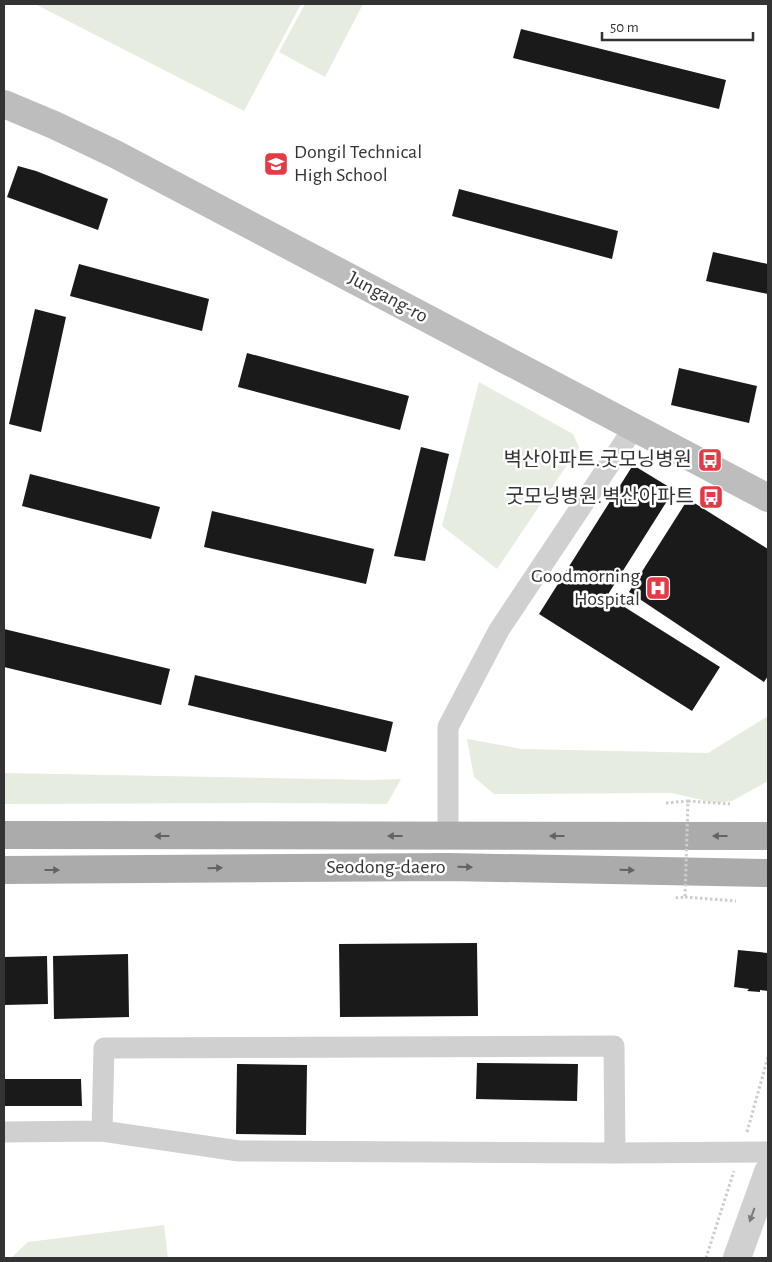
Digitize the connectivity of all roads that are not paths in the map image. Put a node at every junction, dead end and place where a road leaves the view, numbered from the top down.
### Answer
1 (4, 104) edge
2 (4, 124) edge
3 (630, 433) junction
4 (768, 498) edge
5 (768, 516) edge
6 (4, 835) edge
7 (766, 835) edge
8 (448, 836) junction
9 (4, 870) edge
10 (768, 873) edge
11 (102, 1131) junction
12 (4, 1132) edge
13 (768, 1152) edge
14 (616, 1153) junction
15 (768, 1172) edge
16 (736, 1258) edge

1 - 3 main road, Jungang-ro
2 - 3 main road, Jungang-ro
3 - 4 main road, Jungang-ro
3 - 5 main road, Jungang-ro
3 - 8 street
8 -> 6 main road, Seodong-daero
7 -> 8 main road, Seodong-daero
9 -> 10 main road, Seodong-daero
11 - 12 street
11 - 14 street
11 - 14 street
13 - 14 street
15 -> 16 street

